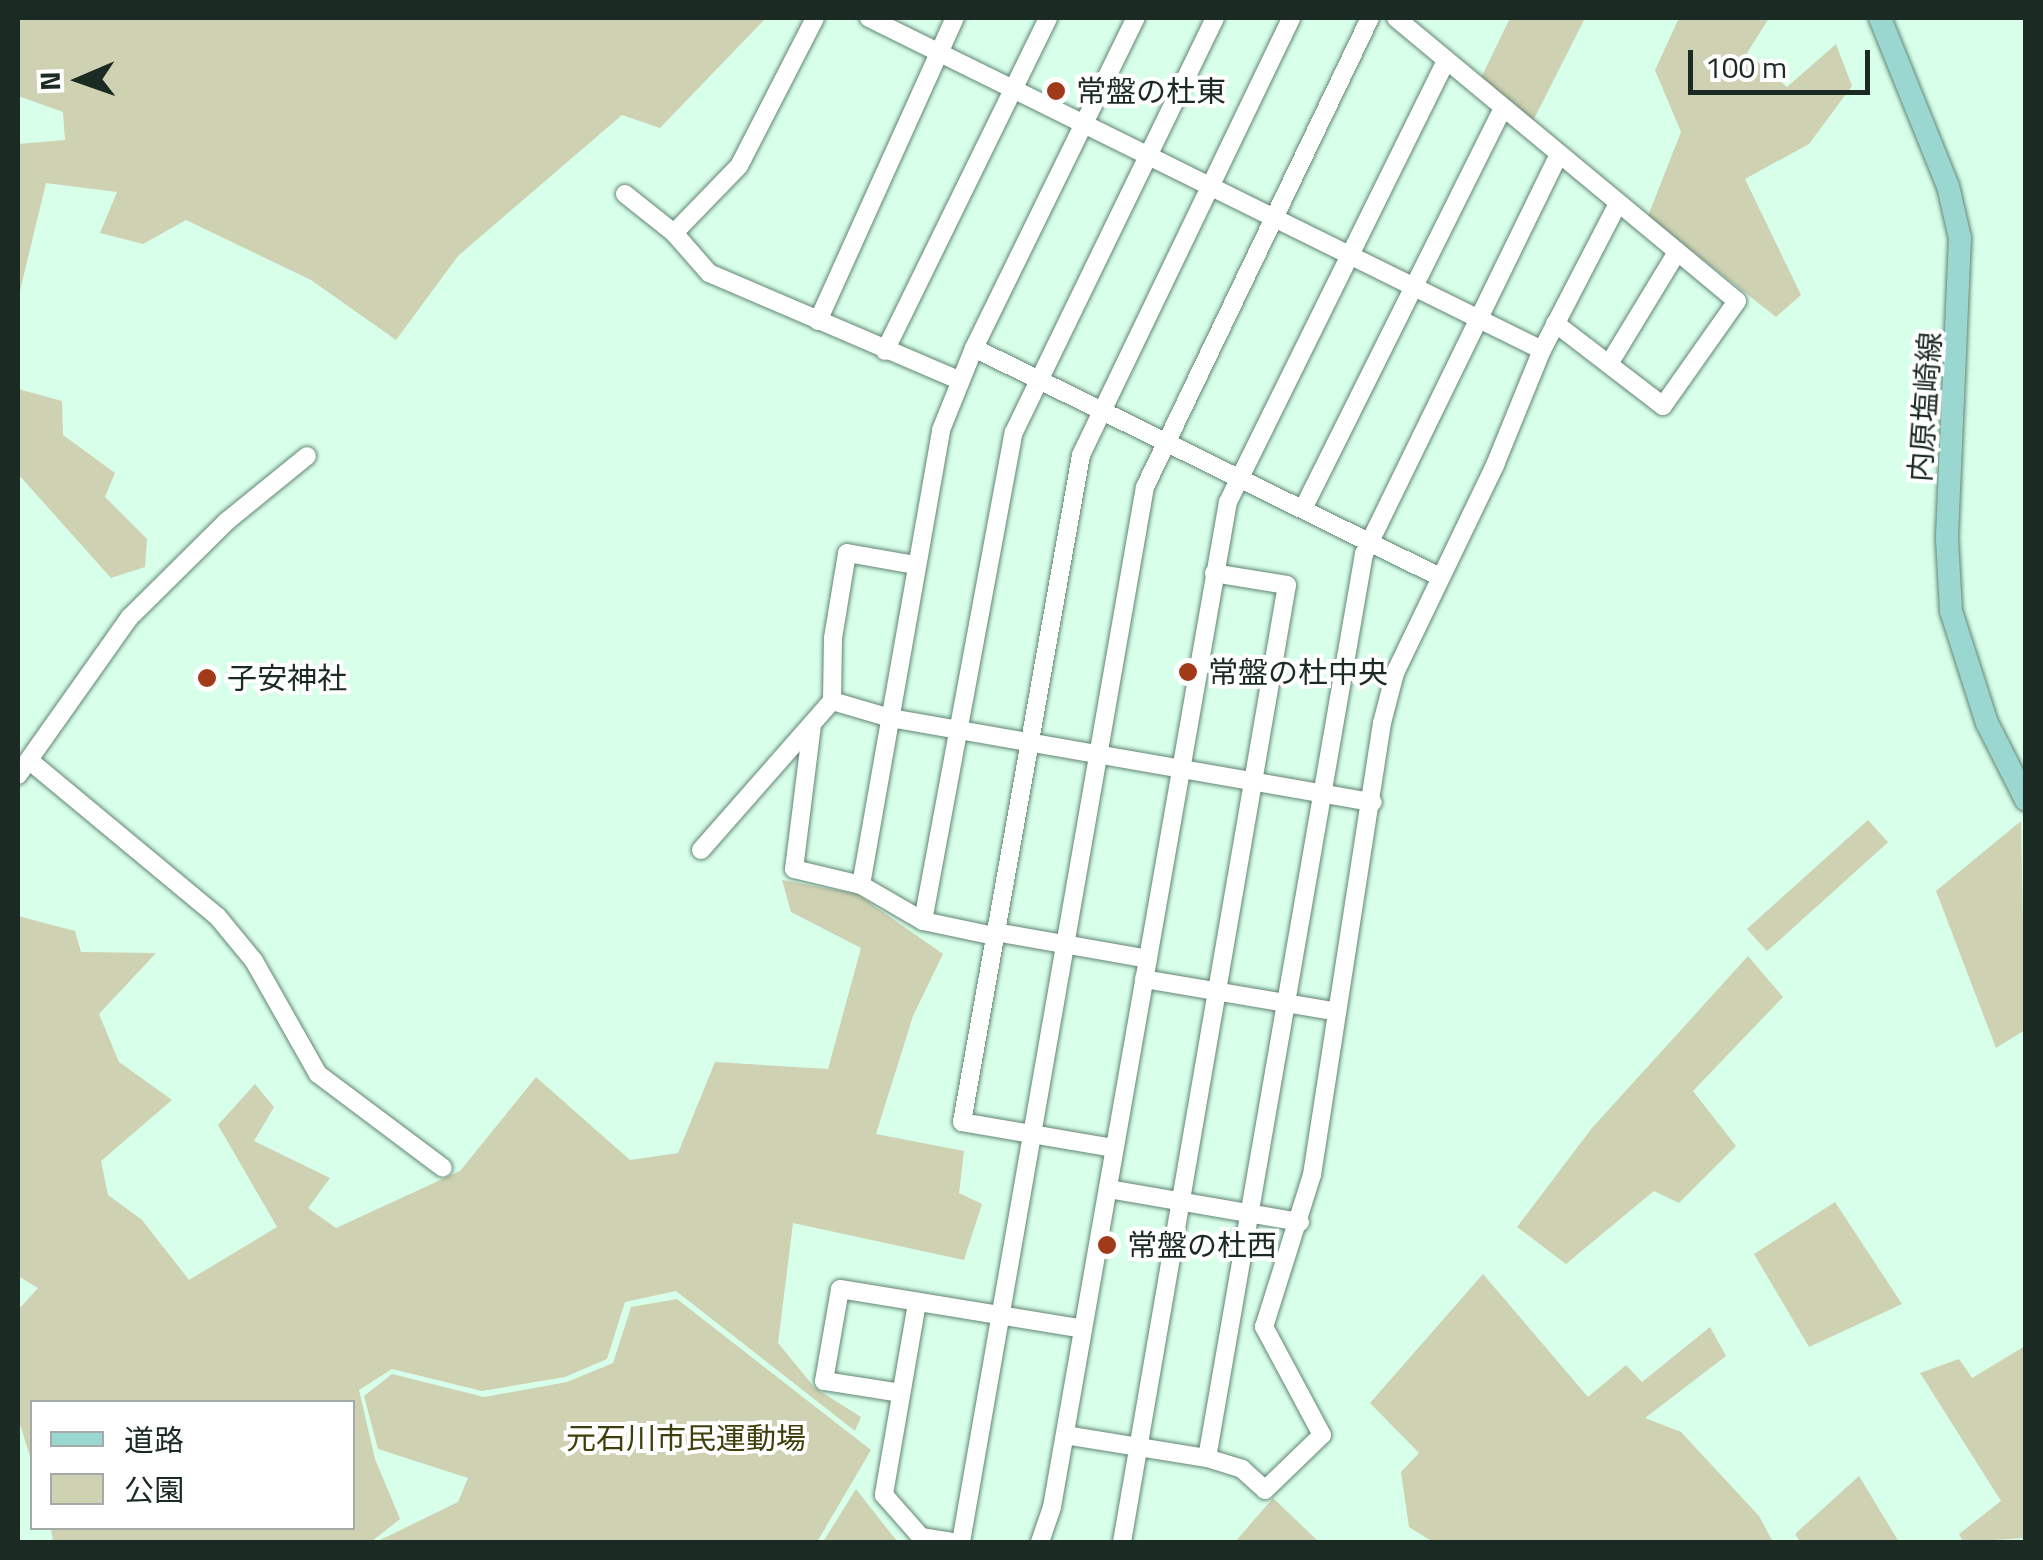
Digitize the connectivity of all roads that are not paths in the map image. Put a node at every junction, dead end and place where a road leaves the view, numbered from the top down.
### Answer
1 (814, 18) edge
2 (870, 18) edge
3 (954, 18) edge
4 (1048, 18) edge
5 (1136, 18) edge
6 (1215, 18) edge
7 (1291, 18) edge
8 (1370, 18) edge
9 (1396, 18) edge
10 (1880, 18) edge
11 (939, 50) junction
12 (1446, 61) junction
13 (1016, 88) junction
14 (1502, 109) junction
15 (1084, 121) junction
16 (1148, 153) junction
17 (1558, 157) junction
18 (1210, 183) junction
19 (625, 194) dead end
20 (1616, 207) junction
21 (1277, 216) junction
22 (674, 234) junction
23 (1350, 251) junction
24 (1676, 254) junction
25 (1418, 284) junction
26 (1478, 316) junction
27 (818, 321) junction
28 (1555, 323) junction
29 (974, 348) junction
30 (1542, 350) junction
31 (885, 351) junction
32 (1609, 364) junction
33 (1037, 378) junction
34 (958, 380) junction
35 (1100, 410) junction
36 (1163, 440) junction
37 (307, 456) dead end
38 (1238, 477) junction
39 (1304, 509) junction
40 (1370, 542) junction
41 (916, 565) junction
42 (1214, 573) junction
43 (1440, 577) junction
44 (832, 701) junction
45 (890, 718) junction
46 (812, 725) junction
47 (959, 730) junction
48 (1028, 742) junction
49 (1098, 754) junction
50 (24, 768) edge
51 (1180, 768) junction
52 (1254, 781) junction
53 (1324, 793) junction
54 (2026, 800) edge
55 (1372, 802) junction
56 (702, 850) dead end
57 (861, 885) junction
58 (923, 921) junction
59 (994, 934) junction
60 (1066, 945) junction
61 (1148, 958) junction
62 (1144, 979) junction
63 (1218, 992) junction
64 (1287, 1003) junction
65 (1334, 1011) junction
66 (1032, 1134) junction
67 (1114, 1148) junction
68 (443, 1168) dead end
69 (1108, 1188) junction
70 (1182, 1200) junction
71 (1249, 1214) junction
72 (1300, 1222) junction
73 (917, 1303) junction
74 (1002, 1316) junction
75 (1083, 1329) junction
76 (901, 1393) junction
77 (1065, 1434) junction
78 (1140, 1448) junction
79 (1207, 1458) junction
80 (951, 1542) edge
81 (961, 1542) edge
82 (1040, 1542) edge
83 (1122, 1542) edge

1 - 22 street
2 - 11 street
3 - 11 street
4 - 13 street
5 - 15 street
6 - 16 street
7 - 18 street
8 - 21 street
9 - 12 street
10 - 54 main road, 内原塩崎線
11 - 13 street
11 - 27 street
12 - 14 street
12 - 23 street
13 - 15 street
13 - 31 street
14 - 17 street
14 - 25 street
15 - 16 street
15 - 29 street
16 - 18 street
16 - 33 street
17 - 20 street
17 - 26 street
18 - 21 street
18 - 35 street
19 - 22 street
20 - 24 street
20 - 28 street
21 - 23 street
21 - 36 street
22 - 27 street
23 - 25 street
23 - 38 street
24 - 32 street
24 - 32 street
25 - 26 street
25 - 39 street
26 - 30 street
26 - 40 street
27 - 31 street
28 - 30 street
28 - 32 street
29 - 33 street
29 - 34 street
30 - 43 street
31 - 34 street
33 - 35 street
33 - 47 street
34 - 41 street
35 - 36 street
35 - 48 street
36 - 38 street
36 - 49 street
37 - 50 street
38 - 39 street
38 - 42 street
39 - 40 street
40 - 43 street
40 - 53 street
41 - 44 street
41 - 45 street
42 - 51 street
42 - 52 street
43 - 55 street
44 - 45 street
44 - 46 street
45 - 47 street
45 - 57 street
46 - 56 street
46 - 57 street
47 - 48 street
47 - 58 street
48 - 49 street
48 - 59 street
49 - 51 street
49 - 60 street
50 - 68 street
51 - 52 street
51 - 61 street
52 - 53 street
52 - 63 street
53 - 55 street
53 - 64 street
55 - 65 street
57 - 58 street
58 - 59 street
59 - 60 street
59 - 66 street
60 - 61 street
60 - 66 street
61 - 62 street
62 - 63 street
62 - 67 street
63 - 64 street
63 - 70 street
64 - 65 street
64 - 71 street
65 - 72 street
66 - 67 street
66 - 74 street
67 - 69 street
69 - 70 street
69 - 75 street
70 - 71 street
70 - 78 street
71 - 72 street
71 - 79 street
72 - 79 street
73 - 74 street
73 - 76 street
73 - 76 street
74 - 75 street
74 - 81 street
75 - 77 street
76 - 80 street
77 - 78 street
77 - 82 street
78 - 79 street
78 - 83 street

